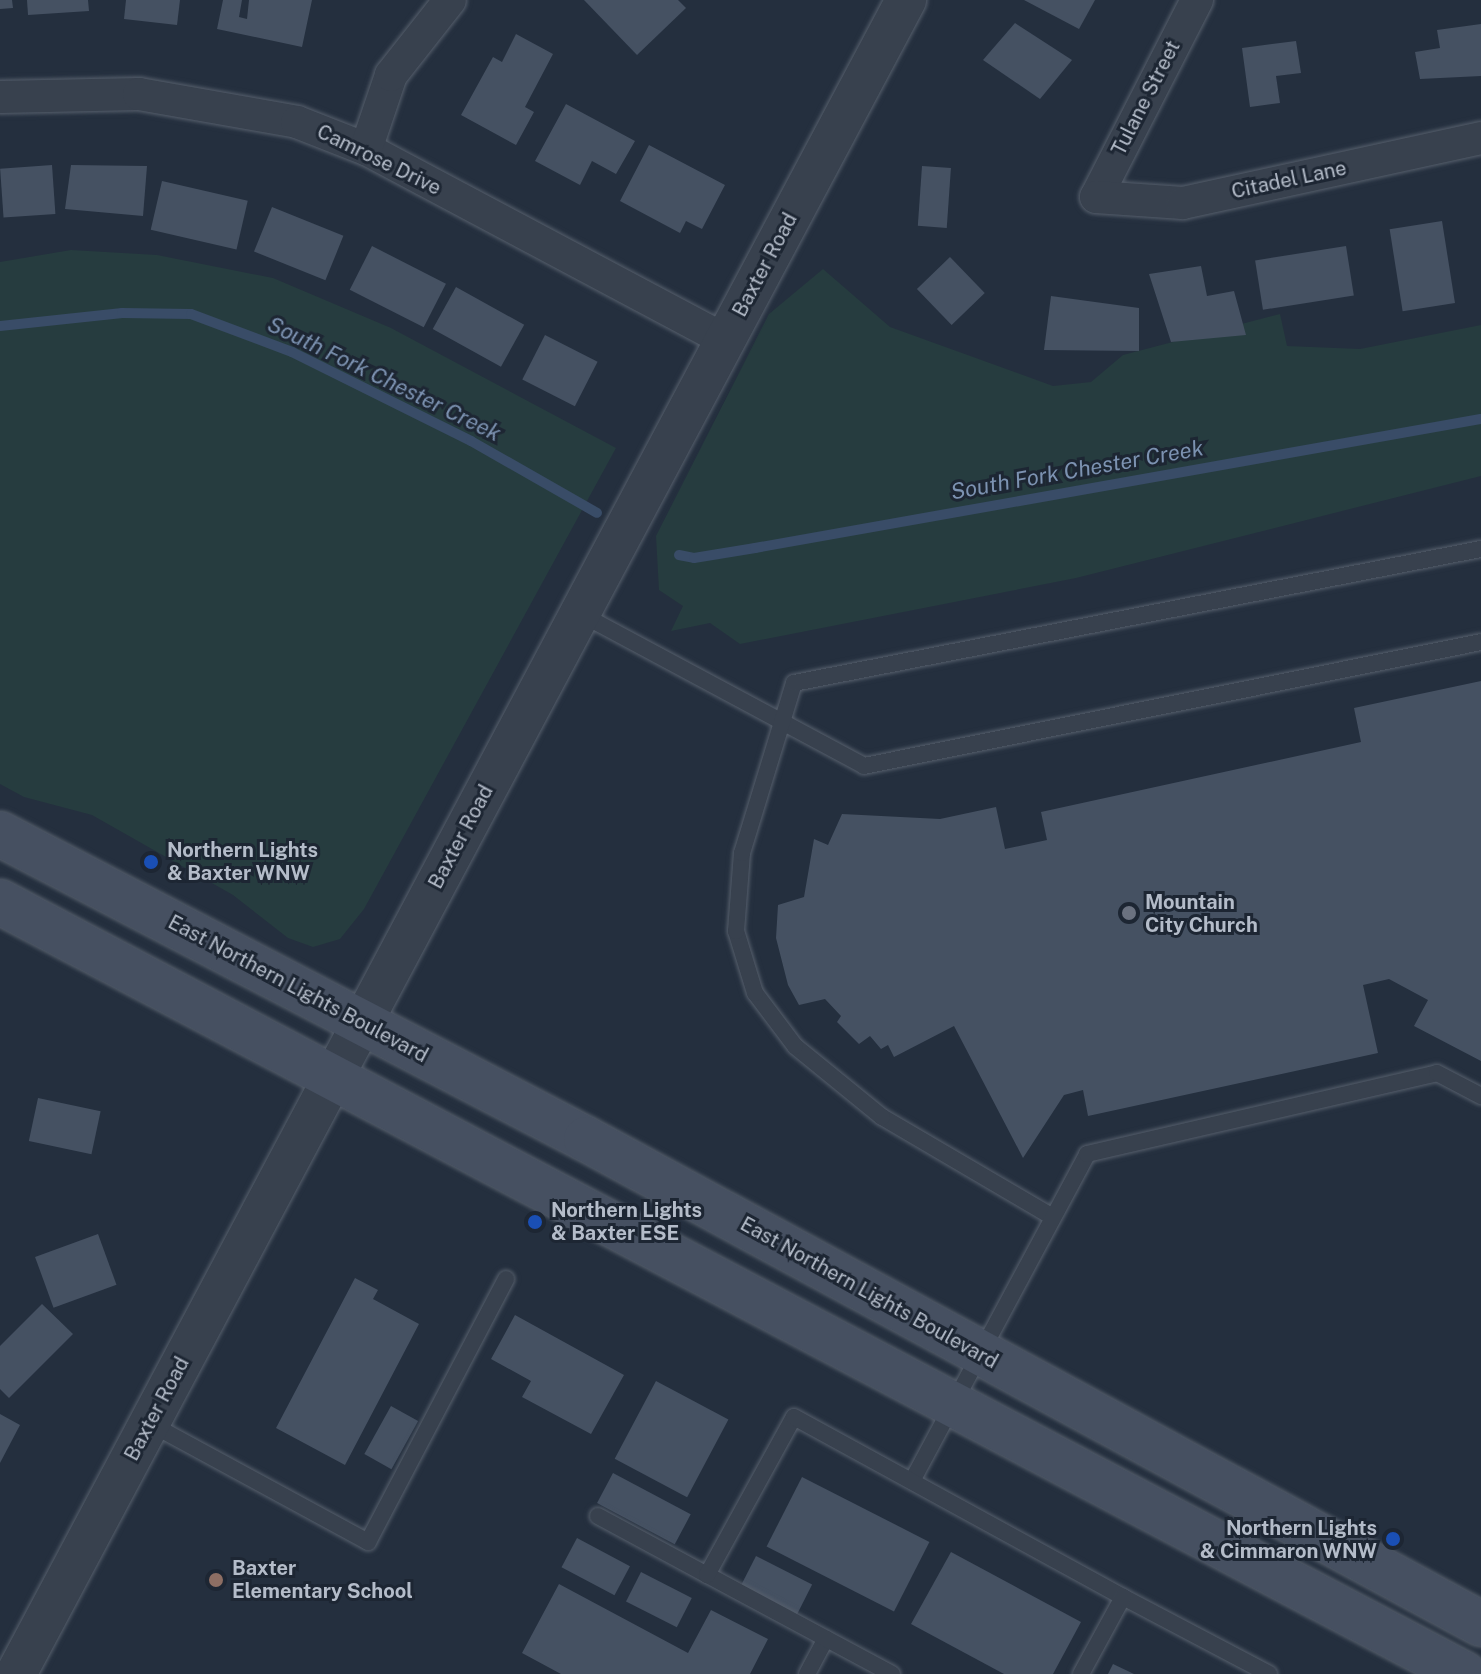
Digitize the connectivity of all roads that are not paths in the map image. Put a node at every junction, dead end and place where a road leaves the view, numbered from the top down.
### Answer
1 (450, 0) edge
2 (906, 0) edge
3 (1197, 0) edge
4 (0, 97) edge
5 (1481, 138) edge
6 (366, 149) junction
7 (1096, 197) joint
8 (725, 340) junction
9 (1481, 549) edge
10 (579, 613) junction
11 (1481, 642) edge
12 (785, 720) junction
13 (0, 834) edge
14 (0, 902) edge
15 (363, 1022) junction
16 (334, 1077) junction
17 (1481, 1096) edge
18 (1051, 1216) junction
19 (506, 1279) dead end
20 (979, 1353) junction
21 (952, 1403) junction
22 (149, 1423) junction
23 (912, 1481) junction
24 (598, 1516) dead end
25 (707, 1575) junction
26 (1123, 1597) junction
27 (1481, 1624) edge
28 (826, 1639) junction
29 (16, 1674) edge
30 (807, 1674) edge
31 (892, 1674) edge
32 (1081, 1674) edge
33 (1269, 1674) edge
34 (1464, 1674) edge

1 - 6 street
2 - 8 street, Baxter Road
3 - 7 street, Tulane Street
4 - 6 street, Camrose Drive
5 - 7 street, Citadel Lane
6 - 8 street, Camrose Drive
8 - 10 street, Baxter Road
9 - 12 lane
10 - 12 lane
10 - 15 street, Baxter Road
11 - 12 lane
12 - 18 lane
13 - 15 main road, East Northern Lights Boulevard
14 - 16 main road
15 - 16 street, Baxter Road
15 - 20 main road, East Northern Lights Boulevard
16 - 21 main road
16 - 22 street, Baxter Road
17 - 18 lane
18 - 20 lane
19 - 22 lane
20 - 21 lane
20 - 27 main road, East Northern Lights Boulevard
21 - 23 lane
21 - 34 main road
22 - 29 street, Baxter Road
23 - 25 lane
23 - 26 lane
24 - 25 lane
25 - 28 lane
26 - 32 lane
26 - 33 lane
28 - 30 lane
28 - 31 lane

